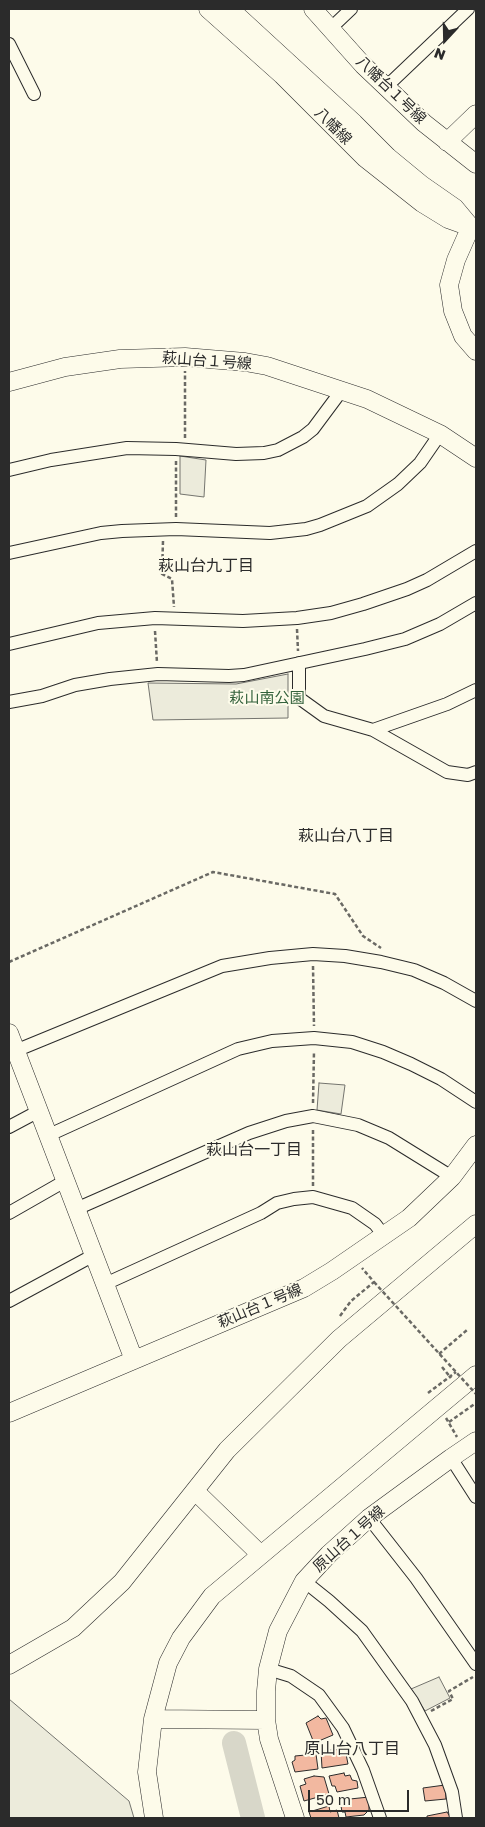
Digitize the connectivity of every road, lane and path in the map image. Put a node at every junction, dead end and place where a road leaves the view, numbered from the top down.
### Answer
1 (208, 9) edge
2 (230, 9) edge
3 (313, 9) edge
4 (351, 9) edge
5 (468, 9) edge
6 (331, 28) junction
7 (9, 44) edge
8 (386, 86) junction
9 (34, 94) dead end
10 (476, 114) edge
11 (447, 142) junction
12 (476, 164) edge
13 (473, 228) edge
14 (476, 351) edge
15 (185, 357) junction
16 (9, 382) edge
17 (342, 390) junction
18 (440, 434) junction
19 (181, 449) junction
20 (476, 458) edge
21 (9, 470) edge
22 (169, 529) junction
23 (476, 551) edge
24 (9, 553) edge
25 (476, 603) edge
26 (155, 618) junction
27 (174, 618) junction
28 (297, 618) junction
29 (9, 644) edge
30 (298, 663) junction
31 (158, 674) junction
32 (476, 690) edge
33 (9, 702) edge
34 (373, 730) junction
35 (476, 772) edge
36 (384, 950) dead end
37 (313, 954) junction
38 (9, 962) edge
39 (476, 1001) edge
40 (9, 1033) edge
41 (314, 1038) junction
42 (15, 1051) junction
43 (476, 1102) edge
44 (39, 1111) junction
45 (313, 1116) junction
46 (9, 1127) edge
47 (48, 1134) junction
48 (476, 1145) edge
49 (452, 1177) junction
50 (65, 1181) junction
51 (313, 1197) junction
52 (76, 1209) junction
53 (9, 1213) edge
54 (476, 1224) edge
55 (385, 1236) junction
56 (94, 1255) junction
57 (362, 1268) dead end
58 (374, 1282) junction
59 (105, 1284) junction
60 (9, 1301) edge
61 (351, 1301) dead end
62 (467, 1330) dead end
63 (440, 1354) junction
64 (134, 1360) junction
65 (442, 1367) dead end
66 (456, 1372) junction
67 (476, 1374) edge
68 (452, 1380) dead end
69 (476, 1394) edge
70 (434, 1399) junction
71 (476, 1403) edge
72 (9, 1414) edge
73 (449, 1422) junction
74 (464, 1449) edge
75 (195, 1491) junction
76 (476, 1497) edge
77 (369, 1518) junction
78 (261, 1555) junction
79 (304, 1582) junction
80 (476, 1664) edge
81 (9, 1665) edge
82 (268, 1669) junction
83 (476, 1675) edge
84 (420, 1717) junction
85 (153, 1719) junction
86 (266, 1720) junction
87 (154, 1818) edge
88 (295, 1818) edge
89 (380, 1818) edge
90 (456, 1818) edge

1 - 13 street, 八幡線
2 - 13 street, 八幡線
3 - 6 street, 八幡台１号線
4 - 6 street
5 - 8 street
6 - 8 street, 八幡台１号線
7 - 9 street
8 - 11 street, 八幡台１号線
10 - 11 street
11 - 12 street, 八幡台１号線
13 - 14 street
15 - 16 street, 萩山台１号線
15 - 17 street, 萩山台１号線
15 - 19 path
17 - 18 street, 萩山台１号線
17 - 19 street
18 - 20 street, 萩山台１号線
18 - 22 street
19 - 21 street
19 - 22 path
22 - 24 street
22 - 27 path
23 - 28 street
25 - 30 street
26 - 27 street
26 - 29 street
26 - 31 path
27 - 28 street
28 - 30 path
30 - 31 street
30 - 34 street
31 - 33 street
32 - 34 street
34 - 35 street
36 - 38 path
37 - 39 street
37 - 41 path
37 - 42 street
40 - 42 street
41 - 43 street
41 - 45 path
41 - 47 street
42 - 44 street
44 - 46 street
44 - 47 street
45 - 49 street
45 - 51 path
45 - 52 street
47 - 50 street
48 - 49 street, 萩山台１号線
49 - 55 street, 萩山台１号線
50 - 52 street
50 - 53 street
51 - 55 street
51 - 59 street
52 - 56 street
54 - 75 street
55 - 64 street, 萩山台１号線
56 - 59 street
56 - 60 street
57 - 58 path
58 - 61 path
58 - 63 path, bridge
59 - 64 street
62 - 63 path
63 - 66 path, bridge
64 - 72 street, 萩山台１号線
65 - 68 path
66 - 69 path, bridge
66 - 70 path, bridge
67 - 70 street
70 - 73 path
70 - 78 street
71 - 73 path
73 - 74 path
74 - 76 street
74 - 77 street, 原山台１号線
75 - 78 street
75 - 81 street
77 - 79 street, 原山台１号線
77 - 80 street
78 - 85 street
79 - 82 street, 原山台１号線
79 - 84 street
82 - 86 street, 原山台１号線
82 - 89 street
83 - 84 path
84 - 90 street
85 - 86 street
85 - 87 street
86 - 88 street, 原山台１号線

